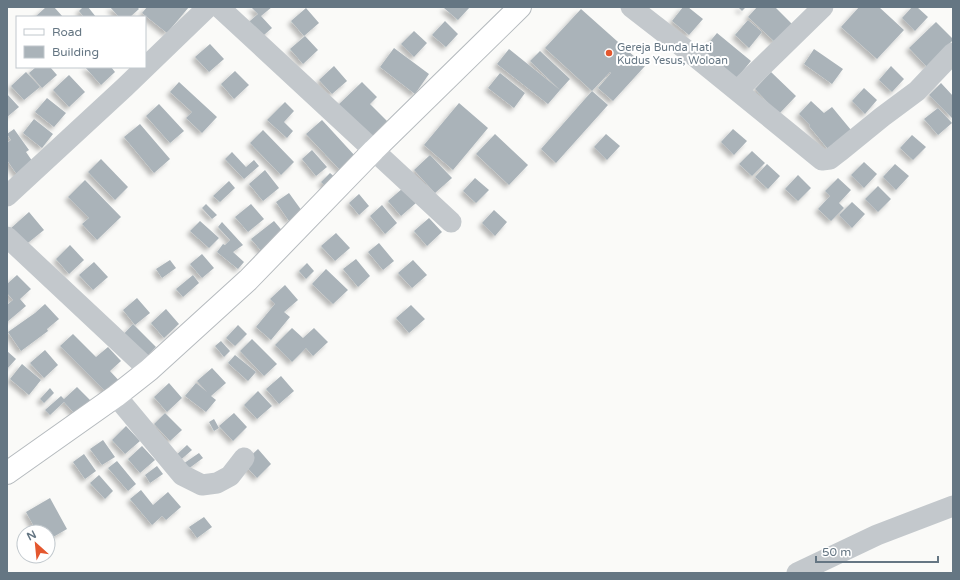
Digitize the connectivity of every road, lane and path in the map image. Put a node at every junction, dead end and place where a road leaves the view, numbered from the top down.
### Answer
1 (208, 7) edge
2 (219, 7) edge
3 (519, 7) edge
4 (631, 7) edge
5 (823, 7) edge
6 (953, 53) edge
7 (146, 67) edge
8 (145, 68) edge
9 (737, 91) junction
10 (374, 150) junction
11 (7, 196) edge
12 (451, 222) dead end
13 (7, 237) edge
14 (149, 370) junction
15 (116, 396) junction
16 (244, 458) dead end
17 (7, 473) edge
18 (953, 506) edge
19 (797, 573) edge

1 - 7 street
2 - 10 street
3 - 10 main road
4 - 9 street
5 - 9 street
6 - 9 street
8 - 11 street
10 - 12 street
10 - 14 main road
13 - 14 street
14 - 15 main road
15 - 16 street
15 - 17 main road
18 - 19 street

